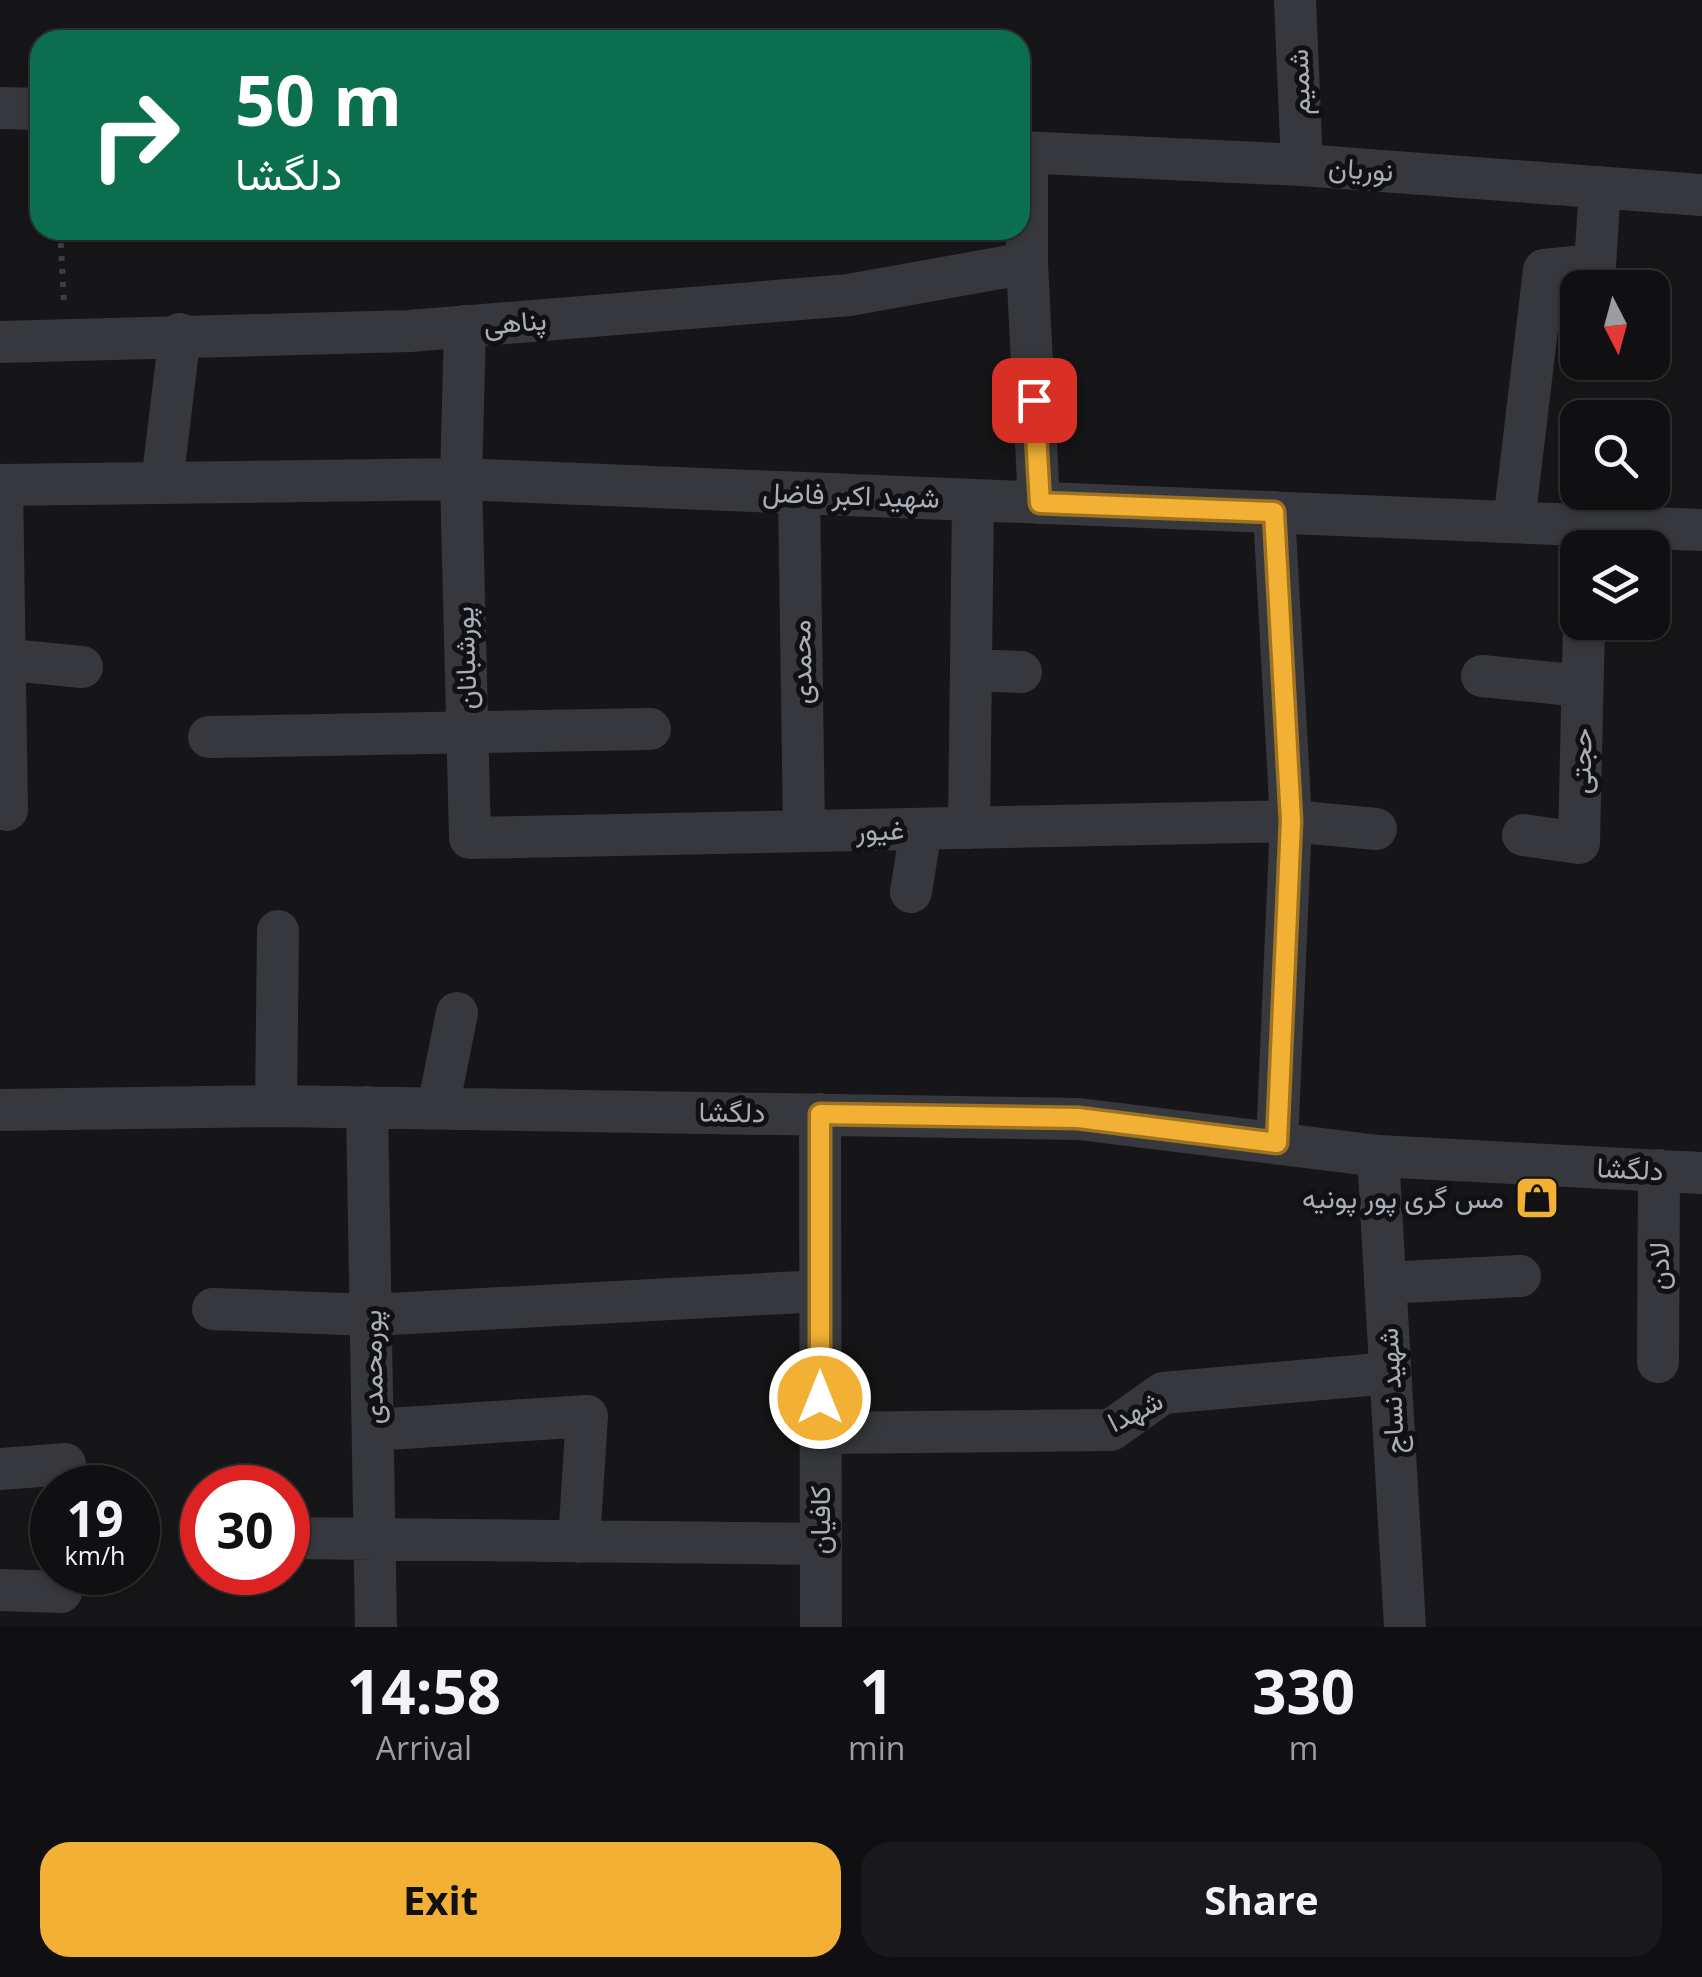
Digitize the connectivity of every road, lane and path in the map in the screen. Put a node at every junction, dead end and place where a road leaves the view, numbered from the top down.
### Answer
1 (1295, 0) edge
2 (0, 108) edge
3 (30, 109) edge
4 (1030, 152) edge
5 (1302, 165) junction
6 (1600, 187) junction
7 (1702, 195) edge
8 (61, 240) edge
9 (1025, 240) edge
10 (1026, 262) junction
11 (465, 326) junction
12 (180, 334) junction
13 (66, 339) junction
14 (0, 342) edge
15 (460, 478) junction
16 (162, 482) junction
17 (1, 485) edge
18 (799, 492) junction
19 (973, 500) junction
20 (1040, 503) junction
21 (1274, 512) junction
22 (1514, 522) junction
23 (1702, 530) edge
24 (1560, 531) edge
25 (1670, 532) edge
26 (1583, 640) edge
27 (2, 659) edge
28 (82, 667) dead end
29 (971, 670) junction
30 (1021, 672) dead end
31 (1482, 676) dead end
32 (1582, 686) junction
33 (650, 729) dead end
34 (468, 735) junction
35 (208, 737) dead end
36 (4, 783) edge
37 (1291, 821) junction
38 (969, 828) junction
39 (920, 829) junction
40 (1376, 830) dead end
41 (804, 831) junction
42 (1523, 835) dead end
43 (470, 838) joint
44 (912, 892) dead end
45 (278, 931) dead end
46 (457, 1013) dead end
47 (276, 1106) junction
48 (367, 1107) junction
49 (438, 1108) junction
50 (0, 1110) edge
51 (820, 1114) junction
52 (1277, 1143) junction
53 (1378, 1156) junction
54 (1660, 1170) junction
55 (1702, 1173) edge
56 (1520, 1276) dead end
57 (1385, 1282) junction
58 (820, 1291) junction
59 (213, 1309) dead end
60 (371, 1314) junction
61 (1658, 1362) dead end
62 (1390, 1374) junction
63 (373, 1430) junction
64 (820, 1433) junction
65 (65, 1464) dead end
66 (0, 1469) edge
67 (310, 1539) edge
68 (375, 1541) junction
69 (579, 1542) junction
70 (820, 1544) junction
71 (0, 1590) edge
72 (30, 1591) edge
73 (376, 1627) edge
74 (820, 1627) edge
75 (1404, 1627) edge

1 - 5 street, شمیم
2 - 3 street
4 - 5 street, نوریان
5 - 6 street, نوریان
6 - 7 street, نوریان
6 - 22 street
8 - 13 path
9 - 10 street
10 - 11 street, پناهی
10 - 20 street
11 - 12 street, پناهی
11 - 15 street, پورشبانان
12 - 13 street, پناهی
12 - 16 street
13 - 14 street, پناهی
15 - 16 street, شهید اکبر فاضل
15 - 18 street, شهید اکبر فاضل
15 - 34 street, پورشبانان
16 - 17 street, شهید اکبر فاضل
17 - 27 street
18 - 19 street, شهید اکبر فاضل
18 - 41 street, محمدی
19 - 20 street, شهید اکبر فاضل
19 - 29 street
20 - 21 street, شهید اکبر فاضل
21 - 22 street, شهید اکبر فاضل
21 - 37 street
22 - 24 street, شهید اکبر فاضل
23 - 25 street, شهید اکبر فاضل
26 - 32 street, حجتی
27 - 28 street
27 - 36 street
29 - 30 street
29 - 38 street
31 - 32 street
32 - 42 street, حجتی
33 - 34 street
34 - 35 street
34 - 43 street, پورشبانان
37 - 38 street, غیور
37 - 40 street, غیور
37 - 52 street
38 - 39 street, غیور
39 - 41 street, غیور
39 - 44 street
41 - 43 street, غیور
45 - 47 street
46 - 49 street
47 - 48 street, دلگشا
47 - 50 street, دلگشا
48 - 49 street, دلگشا
48 - 60 street, پورمحمدی
49 - 51 street, دلگشا
51 - 52 street, دلگشا
51 - 58 street, کافیان
52 - 53 street, دلگشا
53 - 54 street, دلگشا
53 - 57 street, شهید نساج
54 - 55 street, دلگشا
54 - 61 street, لادن
56 - 57 street
57 - 62 street, شهید نساج
58 - 60 street
58 - 64 street, کافیان
59 - 60 street
60 - 63 street, پورمحمدی
62 - 64 street, شهدا
62 - 75 street, شهید نساج
63 - 68 street, پورمحمدی
63 - 69 street
64 - 70 street, کافیان
65 - 66 street
67 - 68 street
68 - 69 street
68 - 73 street, پورمحمدی
69 - 70 street
70 - 74 street, کافیان
71 - 72 street

